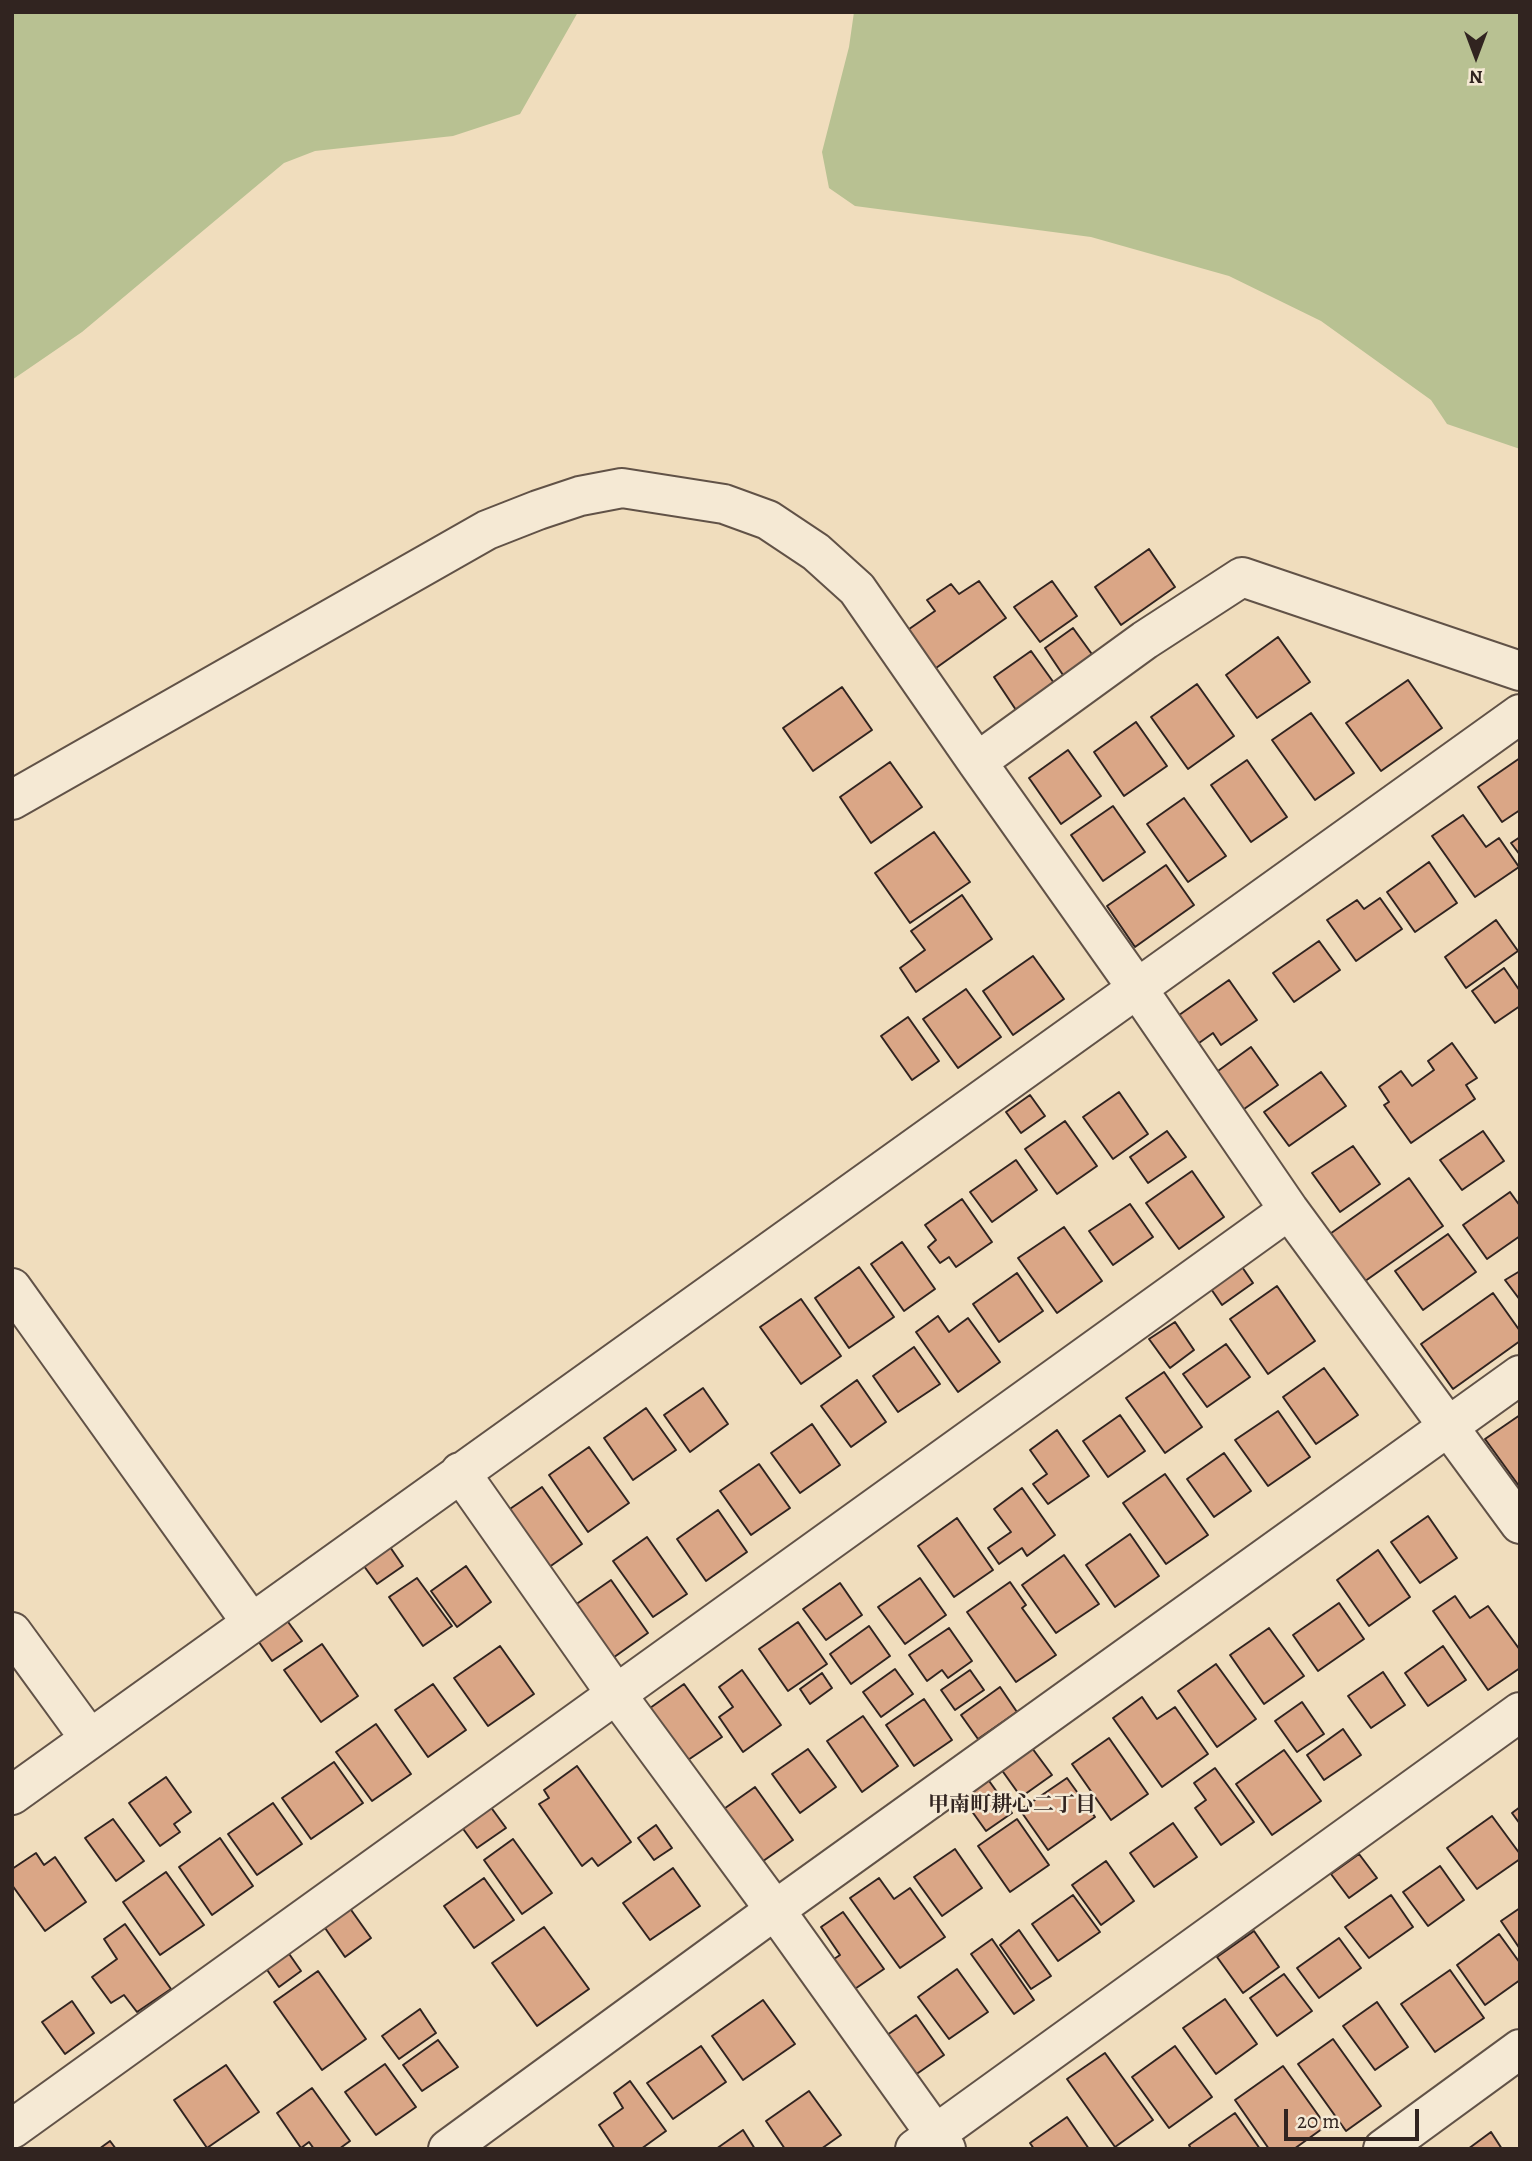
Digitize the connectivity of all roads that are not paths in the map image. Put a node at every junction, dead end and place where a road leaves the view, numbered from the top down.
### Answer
1 (1520, 671) edge
2 (1520, 714) edge
3 (977, 762) junction
4 (12, 800) edge
5 (1137, 988) junction
6 (1289, 1210) junction
7 (12, 1288) edge
8 (1520, 1375) edge
9 (1448, 1425) junction
10 (460, 1472) junction
11 (1520, 1524) edge
12 (251, 1622) junction
13 (12, 1632) edge
14 (615, 1694) junction
15 (1520, 1712) edge
16 (90, 1739) junction
17 (12, 1795) edge
18 (775, 1910) junction
19 (1520, 2049) edge
20 (12, 2129) edge
21 (932, 2144) edge
22 (448, 2149) edge
23 (1383, 2149) edge

1 - 3 street
2 - 5 street
3 - 4 street
3 - 5 street
5 - 6 street
5 - 10 street
6 - 9 street
6 - 14 street
7 - 12 street
8 - 9 street
9 - 11 street
9 - 18 street
10 - 12 street
10 - 14 street
12 - 16 street
13 - 16 street
14 - 18 street
14 - 20 street
15 - 21 street
16 - 17 street
18 - 21 street
18 - 22 street
19 - 23 street

